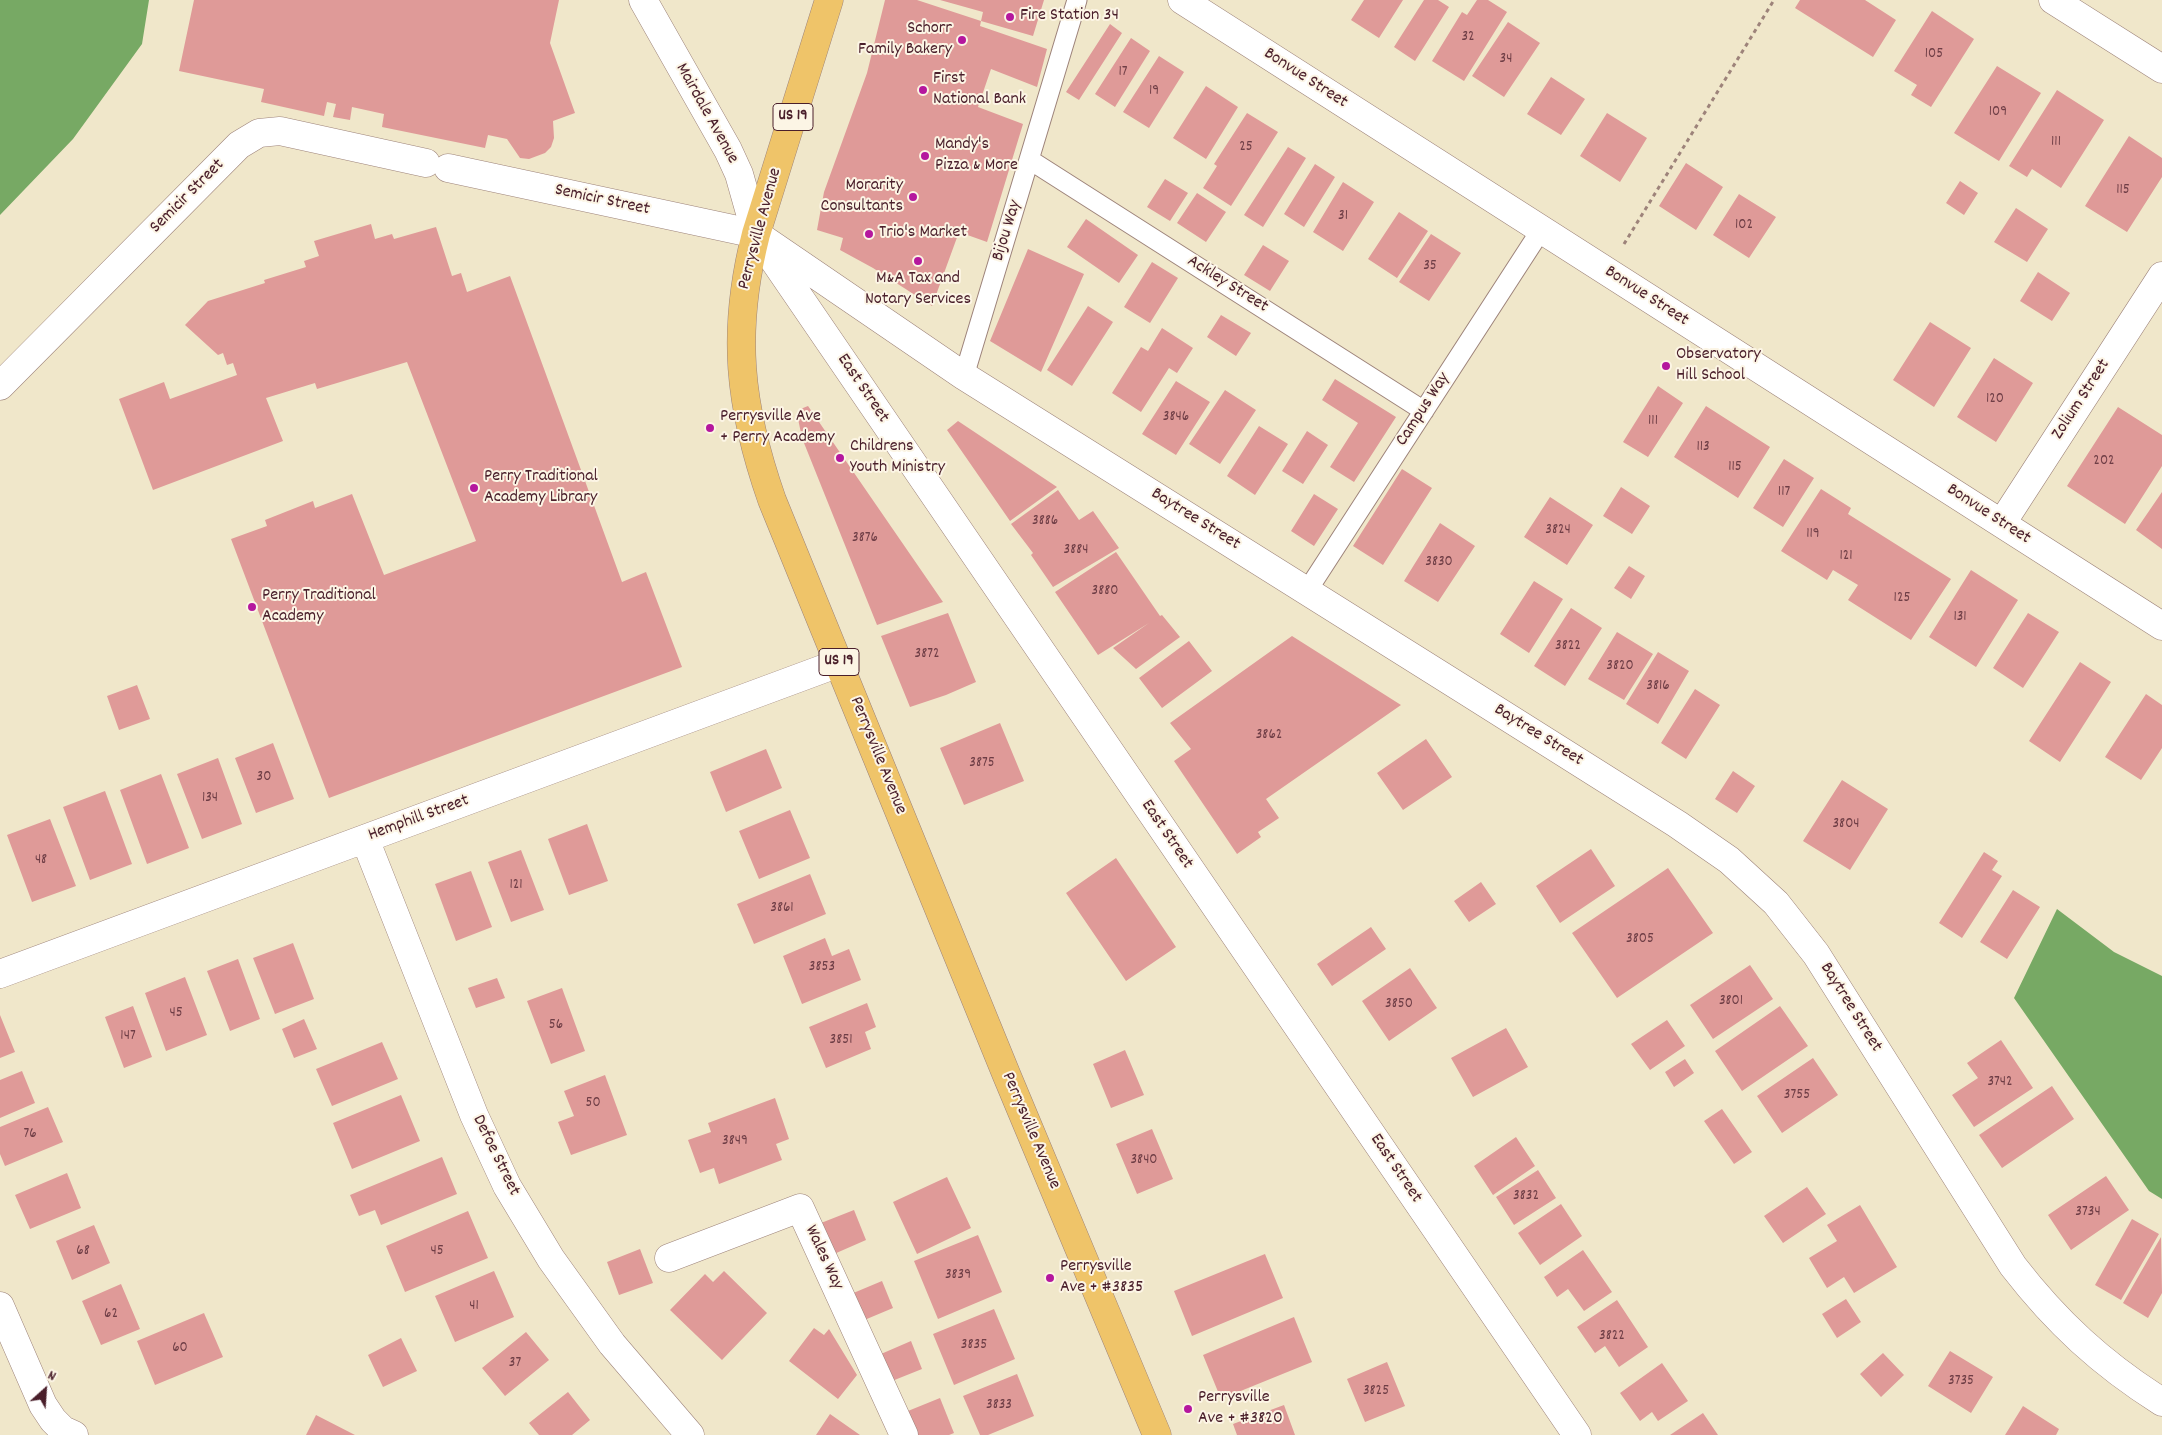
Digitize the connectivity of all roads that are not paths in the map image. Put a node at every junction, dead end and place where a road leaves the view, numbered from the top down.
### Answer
1 (643, 0) edge
2 (829, 0) edge
3 (1077, 0) edge
4 (1182, 0) edge
5 (2053, 0) edge
6 (2162, 69) edge
7 (1030, 160) junction
8 (1541, 230) junction
9 (756, 234) junction
10 (2162, 276) edge
11 (964, 376) junction
12 (0, 386) edge
13 (1424, 410) junction
14 (2002, 524) junction
15 (1307, 591) junction
16 (2162, 626) edge
17 (839, 663) junction
18 (365, 839) junction
19 (0, 974) edge
20 (669, 1258) dead end
21 (0, 1306) edge
22 (2162, 1402) edge
23 (74, 1435) edge
24 (690, 1435) edge
25 (904, 1435) edge
26 (1157, 1435) edge
27 (1577, 1435) edge

1 - 9 street, Mairdale Avenue
2 - 9 main road, Perrysville Avenue / US 19
3 - 7 lane, Bijou Way
4 - 8 street, Bonvue Street
5 - 6 street
7 - 11 lane, Bijou Way
7 - 13 lane, Ackley Street
8 - 13 lane, Campus Way
8 - 14 street, Bonvue Street
9 - 11 street, Baytree Street
9 - 12 street, Semicir Street
9 - 17 main road, Perrysville Avenue / US 19
9 - 27 street, East Street
10 - 14 street, Zolium Street
11 - 15 street, Baytree Street
13 - 15 lane, Campus Way
14 - 16 street, Bonvue Street
15 - 22 street, Baytree Street
17 - 18 street, Hemphill Street
17 - 26 main road, Perrysville Avenue / US 19
18 - 19 street, Hemphill Street
18 - 24 street, Defoe Street
20 - 25 street, Wales Way
21 - 23 street

